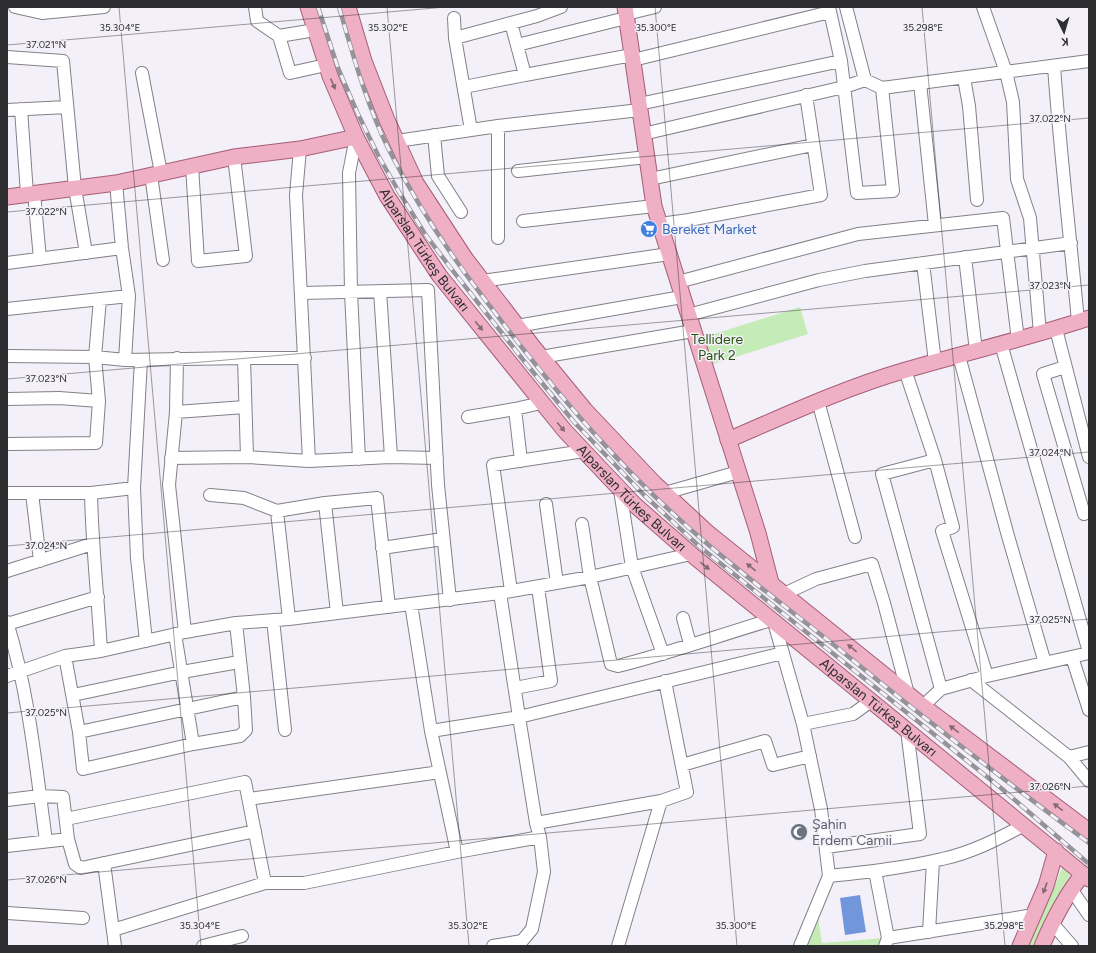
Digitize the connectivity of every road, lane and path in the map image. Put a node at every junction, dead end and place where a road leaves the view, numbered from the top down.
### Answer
1 (15, 7) edge
2 (103, 7) edge
3 (254, 7) edge
4 (308, 7) edge
5 (348, 7) edge
6 (561, 7) edge
7 (655, 7) edge
8 (846, 7) edge
9 (983, 7) edge
10 (830, 9) edge
11 (626, 13) edge
12 (454, 18) dead end
13 (511, 23) junction
14 (315, 30) junction
15 (279, 36) junction
16 (456, 38) junction
17 (517, 45) junction
18 (7, 57) edge
19 (632, 58) junction
20 (840, 61) junction
21 (1089, 61) edge
22 (326, 65) junction
23 (1054, 66) junction
24 (1006, 72) junction
25 (142, 73) dead end
26 (524, 75) junction
27 (964, 78) junction
28 (865, 80) junction
29 (920, 83) junction
30 (464, 87) junction
31 (844, 87) junction
32 (882, 88) junction
33 (806, 95) junction
34 (67, 107) junction
35 (639, 107) junction
36 (21, 109) junction
37 (7, 110) edge
38 (498, 126) junction
39 (471, 130) junction
40 (643, 134) junction
41 (434, 135) junction
42 (356, 137) junction
43 (397, 141) junction
44 (814, 145) junction
45 (300, 149) junction
46 (234, 157) junction
47 (647, 157) junction
48 (192, 166) junction
49 (518, 171) dead end
50 (156, 174) junction
51 (650, 179) junction
52 (116, 182) junction
53 (75, 188) junction
54 (30, 194) junction
55 (7, 197) edge
56 (976, 200) dead end
57 (654, 206) junction
58 (461, 212) dead end
59 (523, 221) dead end
60 (660, 224) junction
61 (935, 225) junction
62 (498, 238) dead end
63 (1071, 243) junction
64 (122, 248) junction
65 (1032, 248) junction
66 (1007, 252) junction
67 (86, 253) junction
68 (669, 254) junction
69 (965, 257) junction
70 (40, 259) junction
71 (163, 260) dead end
72 (923, 263) junction
73 (7, 264) edge
74 (443, 280) junction
75 (482, 281) junction
76 (678, 282) junction
77 (428, 290) junction
78 (380, 291) junction
79 (351, 292) junction
80 (302, 293) junction
81 (129, 296) junction
82 (682, 297) junction
83 (100, 299) junction
84 (7, 309) edge
85 (688, 315) junction
86 (1084, 320) edge
87 (517, 326) junction
88 (1056, 329) junction
89 (693, 331) junction
90 (1040, 333) junction
91 (1018, 340) junction
92 (1001, 344) junction
93 (976, 351) junction
94 (7, 356) edge
95 (959, 356) junction
96 (95, 357) junction
97 (541, 357) junction
98 (177, 358) junction
99 (244, 358) junction
100 (305, 358) junction
101 (125, 360) junction
102 (141, 360) junction
103 (935, 362) junction
104 (1065, 367) junction
105 (905, 370) junction
106 (7, 399) edge
107 (99, 401) junction
108 (818, 401) junction
109 (541, 403) junction
110 (245, 407) junction
111 (515, 409) junction
112 (176, 412) junction
113 (468, 417) dead end
114 (728, 440) junction
115 (7, 444) edge
116 (584, 451) junction
117 (247, 457) junction
118 (1089, 457) edge
119 (171, 458) junction
120 (391, 458) junction
121 (437, 458) junction
122 (359, 459) junction
123 (935, 460) junction
124 (309, 461) junction
125 (521, 461) junction
126 (738, 472) junction
127 (134, 488) junction
128 (620, 490) junction
129 (7, 493) edge
130 (32, 493) junction
131 (91, 493) junction
132 (665, 493) junction
133 (210, 495) dead end
134 (326, 503) junction
135 (546, 504) dead end
136 (277, 511) junction
137 (1089, 512) edge
138 (582, 524) dead end
139 (855, 537) dead end
140 (444, 539) junction
141 (92, 544) junction
142 (382, 548) junction
143 (691, 554) junction
144 (40, 561) junction
145 (632, 567) junction
146 (7, 571) edge
147 (590, 577) junction
148 (557, 583) junction
149 (771, 583) junction
150 (538, 587) junction
151 (506, 592) junction
152 (784, 594) junction
153 (98, 597) junction
154 (450, 600) junction
155 (411, 604) junction
156 (389, 607) junction
157 (337, 613) junction
158 (289, 618) junction
159 (683, 618) dead end
160 (273, 620) junction
161 (773, 621) junction
162 (7, 623) edge
163 (236, 623) junction
164 (180, 633) junction
165 (146, 641) junction
166 (690, 644) junction
167 (101, 651) junction
168 (1089, 652) edge
169 (783, 653) junction
170 (663, 654) junction
171 (65, 656) junction
172 (1072, 657) junction
173 (239, 662) junction
174 (1046, 663) junction
175 (20, 672) junction
176 (182, 672) junction
177 (7, 676) edge
178 (987, 676) junction
179 (971, 680) junction
180 (666, 682) junction
181 (515, 688) junction
182 (941, 689) junction
183 (908, 694) junction
184 (73, 695) junction
185 (244, 697) junction
186 (871, 701) junction
187 (924, 706) junction
188 (187, 709) junction
189 (1089, 710) edge
190 (519, 717) junction
191 (803, 724) junction
192 (285, 730) dead end
193 (907, 730) junction
194 (431, 731) junction
195 (79, 732) junction
196 (193, 744) junction
197 (1089, 752) edge
198 (810, 756) junction
199 (1070, 757) junction
200 (682, 764) junction
201 (440, 772) junction
202 (1089, 781) edge
203 (40, 796) junction
204 (249, 799) junction
205 (7, 800) edge
206 (661, 801) junction
207 (66, 819) junction
208 (536, 823) junction
209 (1024, 825) junction
210 (255, 831) junction
211 (1089, 831) edge
212 (540, 837) junction
213 (68, 839) junction
214 (46, 841) junction
215 (7, 846) edge
216 (826, 847) junction
217 (1056, 851) junction
218 (458, 852) junction
219 (933, 861) junction
220 (104, 863) junction
221 (875, 871) junction
222 (829, 876) junction
223 (1086, 876) edge
224 (266, 883) junction
225 (1071, 889) junction
226 (7, 913) edge
227 (1034, 915) junction
228 (1089, 915) edge
229 (83, 918) dead end
230 (1052, 923) junction
231 (113, 930) junction
232 (929, 932) junction
233 (242, 936) dead end
234 (887, 942) edge
235 (115, 946) edge
236 (203, 946) edge
237 (493, 946) edge
238 (618, 946) edge
239 (800, 946) edge
240 (1020, 946) edge
241 (1042, 946) edge
242 (1072, 946) edge

1 - 2 street
3 - 15 street
4 - 14 main road, Alparslan Türkeş Bulvarı
5 - 43 main road, Alparslan Türkeş Bulvarı
6 - 13 street
7 - 11 street
8 - 28 street
9 - 24 street
10 - 19 street
10 - 20 street
11 - 17 street
11 - 19 main road
12 - 16 street
13 - 16 street
13 - 17 street
14 - 15 street
14 - 22 main road, Alparslan Türkeş Bulvarı
15 - 22 street
16 - 30 street
17 - 26 street
18 - 34 street
19 - 26 street
19 - 35 main road
20 - 31 street
20 - 35 street
21 - 23 street
22 -> 42 main road, Alparslan Türkeş Bulvarı
23 - 24 street
23 - 63 street
24 - 27 street
24 - 65 street
25 - 50 street
26 - 30 street
27 - 29 street
27 - 56 street
28 - 31 street
28 - 32 street
29 - 32 street
29 - 61 street
30 - 39 street
31 - 32 street
31 - 33 street
33 - 40 street
33 - 44 street
34 - 36 street
34 - 53 street
35 - 38 street
35 - 40 main road
36 - 37 street
36 - 54 street
38 - 39 street
38 - 62 street
39 - 41 street
40 - 47 main road
41 - 43 street
41 - 58 street
42 - 45 main road
42 - 74 main road, Alparslan Türkeş Bulvarı
42 - 79 street
43 - 75 main road, Alparslan Türkeş Bulvarı
44 - 51 street
44 - 60 street
45 - 46 main road
45 - 80 street
46 - 48 main road
46 - 48 street
47 - 49 street
47 - 51 main road
48 - 50 main road
50 - 52 main road
50 - 71 street
51 - 57 main road
52 - 53 main road
52 - 64 street
53 - 54 main road
53 - 67 street
54 - 55 main road
54 - 70 street
57 - 59 street
57 - 60 main road
60 - 68 main road
61 - 66 street
61 - 76 street
63 - 65 street
63 - 86 street
64 - 67 street
64 - 81 street
65 - 66 street
65 - 90 street
66 - 69 street
66 - 91 street
67 - 70 street
68 - 75 street
68 - 76 main road
69 - 72 street
69 - 93 street
70 - 73 street
72 - 85 street
72 - 103 street
74 - 77 street
74 -> 109 main road, Alparslan Türkeş Bulvarı
75 - 87 main road, Alparslan Türkeş Bulvarı
76 - 82 main road
77 - 78 street
77 - 121 street
78 - 79 street
78 - 120 street
79 - 80 street
79 - 122 street
80 - 100 street
81 - 83 street
81 - 101 street
82 - 85 main road
82 - 87 street
83 - 84 street
83 - 96 street
85 - 89 main road
86 - 88 main road
87 - 97 main road, Alparslan Türkeş Bulvarı
88 - 90 main road
88 - 104 street
89 - 97 street
89 - 114 main road
90 - 91 main road
91 - 92 main road
92 - 93 main road
92 - 168 street
93 - 95 main road
94 - 96 street
95 - 103 main road
95 - 174 street
96 - 101 street
96 - 107 street
97 - 132 main road, Alparslan Türkeş Bulvarı
98 - 99 street
98 - 102 street
98 - 112 street
99 - 100 street
99 - 110 street
100 - 124 street
101 - 102 street
102 - 127 street
103 - 105 main road
104 - 118 street
104 - 137 street
105 - 108 main road
105 - 123 street
106 - 107 street
107 - 115 street
108 - 114 main road
108 - 139 street
109 - 111 street
109 -> 116 main road, Alparslan Türkeş Bulvarı
110 - 112 street
110 - 117 street
111 - 113 street
111 - 125 street
112 - 119 street
114 - 126 main road
116 - 125 street
116 - 128 main road, Alparslan Türkeş Bulvarı
117 - 119 street
117 - 124 street
119 - 164 street
120 - 121 street
120 - 122 street
121 - 140 street
122 - 124 street
123 - 178 street
123 - 182 street
125 - 151 street
126 - 132 street
126 - 149 main road
127 - 131 street
127 - 165 street
128 - 143 main road, Alparslan Türkeş Bulvarı
128 - 145 street
129 - 130 street
130 - 131 street
130 - 144 street
131 - 141 street
149 -> 132 main road, Alparslan Türkeş Bulvarı
133 - 136 street
134 - 136 street
134 - 142 street
134 - 157 street
135 - 148 street
136 - 158 street
138 - 147 street
140 - 142 street
140 - 154 street
141 - 144 street
141 - 153 street
142 - 156 street
143 - 145 street
143 -> 161 main road, Alparslan Türkeş Bulvarı
144 - 146 street
145 - 147 street
145 - 170 street
147 - 148 street
147 - 170 street
148 - 150 street
149 - 152 main road, Alparslan Türkeş Bulvarı
150 - 151 street
150 - 181 street
151 - 154 street
151 - 181 street
183 -> 152 main road, Alparslan Türkeş Bulvarı
152 - 183 street
153 - 162 street
153 - 167 street
154 - 155 street
155 - 156 street
155 - 194 street
156 - 157 street
157 - 158 street
158 - 160 street
159 - 166 street
160 - 163 street
160 - 192 street
161 - 166 street
161 - 169 street
161 - 186 main road, Alparslan Türkeş Bulvarı
162 - 175 street
163 - 164 street
163 - 173 street
164 - 165 street
164 - 176 street
165 - 167 street
166 - 170 street
167 - 171 street
168 - 172 street
169 - 180 street
169 - 191 street
171 - 175 street
171 - 184 street
172 - 174 street
172 - 189 street
173 - 176 street
173 - 185 street
174 - 178 street
175 - 177 street
175 - 203 street
176 - 184 street
176 - 188 street
178 - 179 street
179 - 182 street
179 - 199 street
180 - 190 street
180 - 200 street
181 - 190 street
182 - 187 street
183 - 187 main road, Alparslan Türkeş Bulvarı
184 - 195 street
185 - 188 street
185 - 196 street
186 - 191 street
186 - 193 main road, Alparslan Türkeş Bulvarı
211 -> 187 main road, Alparslan Türkeş Bulvarı
188 - 195 street
188 - 196 street
190 - 194 street
190 - 208 street
191 - 198 street
193 - 209 main road, Alparslan Türkeş Bulvarı
193 - 216 street
194 - 201 street
195 - 196 street
197 - 199 street
198 - 200 street
198 - 216 street
199 - 202 street
200 - 206 street
201 - 204 street
201 - 218 street
203 - 205 street
203 - 207 street
203 - 214 street
204 - 207 street
204 - 210 street
206 - 208 street
206 - 238 street
207 - 213 street
208 - 212 street
209 - 217 main road, Alparslan Türkeş Bulvarı
209 - 219 street
210 - 220 street
210 - 224 street
212 - 218 street
212 - 237 street
213 - 214 street
213 - 220 street
214 - 215 street
216 - 222 street
217 - 223 main road, Alparslan Türkeş Bulvarı
217 -> 227 main road
218 - 224 street
219 - 221 street
219 - 232 street
220 - 231 street
221 - 222 street
221 - 234 street
222 - 239 street
223 - 225 main road
224 - 231 street
225 - 228 street
225 - 230 main road
226 - 229 street
227 - 232 street
227 - 240 main road
230 - 241 main road
230 - 242 street
231 - 235 street
232 - 234 street
233 - 236 street

